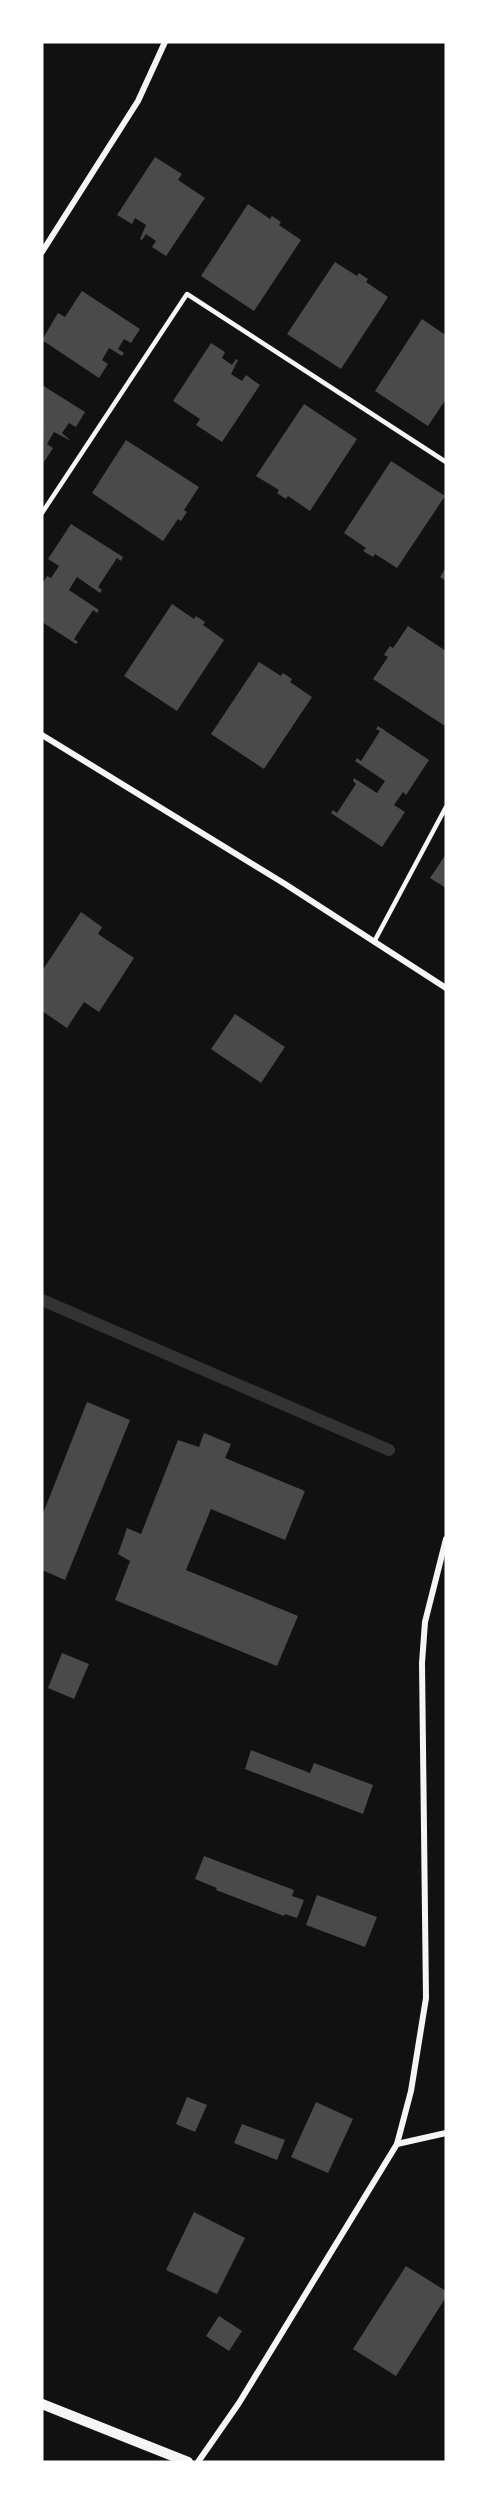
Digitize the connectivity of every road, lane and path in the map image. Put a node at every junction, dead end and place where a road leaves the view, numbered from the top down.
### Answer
1 (165, 42) edge
2 (42, 252) edge
3 (446, 462) edge
4 (42, 513) edge
5 (42, 735) edge
6 (446, 807) edge
7 (374, 942) junction
8 (446, 988) edge
9 (446, 1539) edge
10 (446, 2133) edge
11 (397, 2144) junction
12 (42, 2404) edge
13 (188, 2462) edge
14 (198, 2462) edge

1 - 2 street
3 - 4 lane
5 - 7 street
6 - 7 lane
7 - 8 street
9 - 11 street
10 - 11 street
11 - 14 street
12 - 13 street

